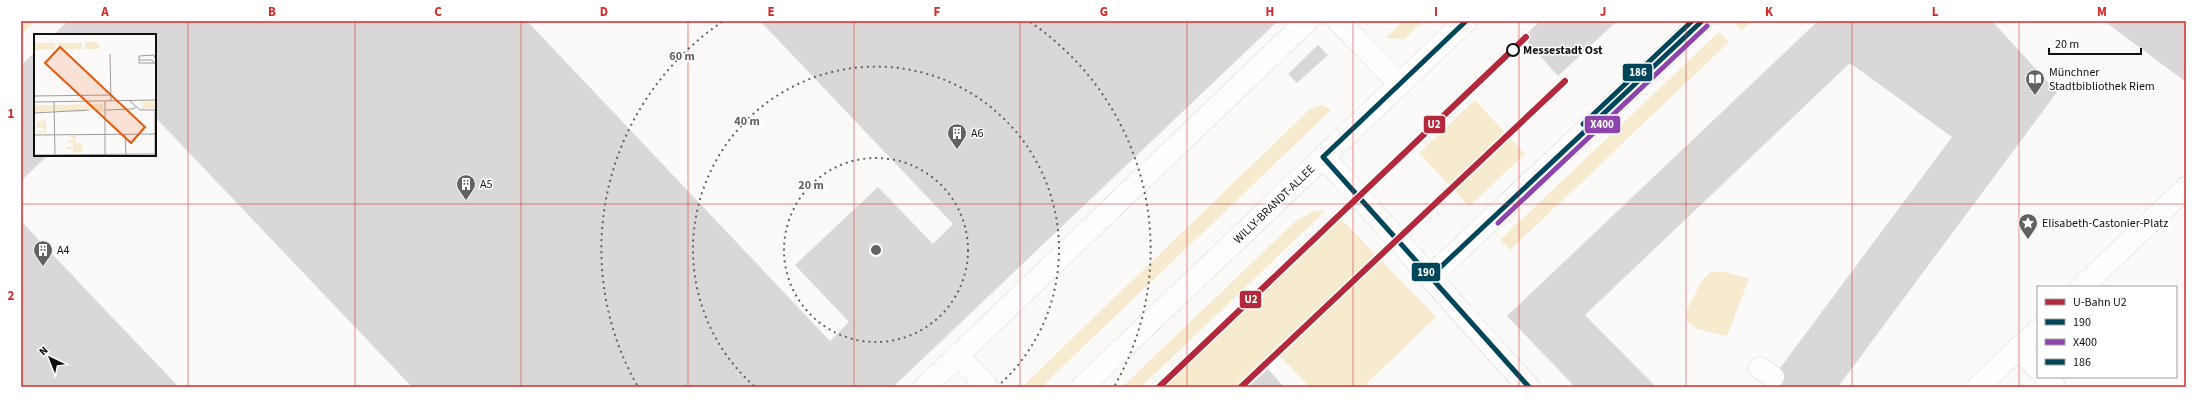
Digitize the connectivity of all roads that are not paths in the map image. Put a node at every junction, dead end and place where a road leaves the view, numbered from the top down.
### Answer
1 (1307, 21) edge
2 (1338, 21) edge
3 (1466, 21) edge
4 (1702, 21) edge
5 (1400, 84) junction
6 (1322, 157) junction
7 (2186, 188) edge
8 (1430, 277) junction
9 (2083, 286) edge
10 (2037, 331) edge
11 (2018, 348) junction
12 (958, 356) junction
13 (2037, 368) edge
14 (2046, 378) edge
15 (925, 387) edge
16 (988, 387) edge
17 (1082, 387) edge
18 (1529, 387) edge
19 (1978, 387) edge
20 (2055, 387) edge

1 - 12 street
2 - 5 street
3 - 5 street, WILLY-BRANDT-ALLEE
4 - 8 street
5 - 6 street, WILLY-BRANDT-ALLEE
6 - 8 street
6 - 17 street, WILLY-BRANDT-ALLEE
7 - 9 street
8 - 18 street
10 - 11 street
11 - 13 street
11 - 19 street
12 - 15 street
12 - 16 street
14 - 20 street

